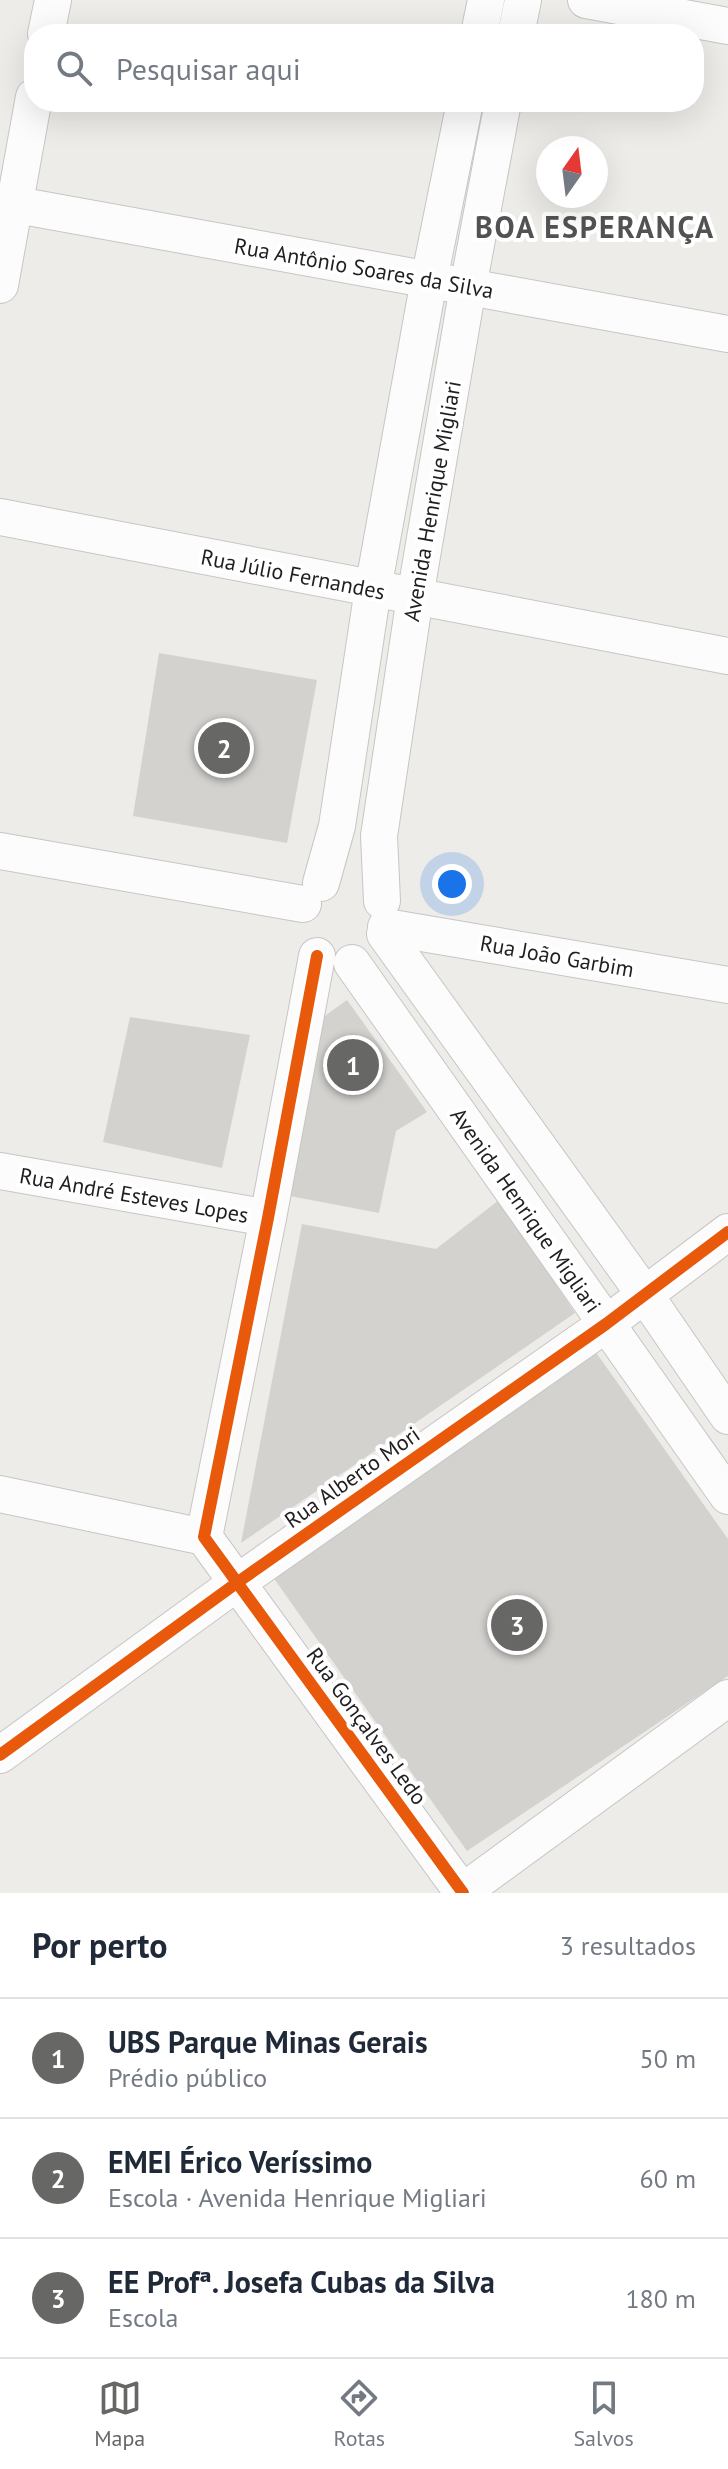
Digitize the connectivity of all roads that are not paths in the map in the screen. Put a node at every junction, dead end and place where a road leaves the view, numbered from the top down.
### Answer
1 (53, 0) edge
2 (486, 0) edge
3 (523, 0) edge
4 (586, 0) edge
5 (48, 24) edge
6 (481, 24) edge
7 (518, 24) edge
8 (728, 26) edge
9 (30, 112) edge
10 (463, 112) edge
11 (501, 112) edge
12 (7, 203) edge
13 (429, 280) junction
14 (0, 285) edge
15 (468, 287) junction
16 (728, 334) edge
17 (0, 517) edge
18 (373, 589) junction
19 (415, 597) junction
20 (728, 656) edge
21 (0, 851) edge
22 (312, 894) junction
23 (384, 921) junction
24 (334, 960) junction
25 (728, 985) edge
26 (0, 1171) edge
27 (268, 1218) junction
28 (728, 1232) edge
29 (645, 1295) junction
30 (606, 1324) junction
31 (728, 1416) edge
32 (0, 1494) edge
33 (728, 1496) edge
34 (204, 1537) junction
35 (238, 1582) junction
36 (728, 1698) edge
37 (0, 1755) edge
38 (463, 1893) edge

1 - 5 street
2 - 6 street
3 - 7 street
4 - 8 street
9 - 12 street
10 - 13 street, Avenida Henrique Migliari
11 - 15 street, Avenida Henrique Migliari
12 - 13 street, Rua Antônio Soares da Silva
12 - 14 street
13 - 15 street, Rua Antônio Soares da Silva
13 - 18 street, Avenida Henrique Migliari
15 - 16 street, Rua Antônio Soares da Silva
15 - 19 street, Avenida Henrique Migliari
17 - 18 street, Rua Júlio Fernandes
18 - 19 street, Rua Júlio Fernandes
18 - 22 street, Avenida Henrique Migliari
19 - 20 street, Rua Júlio Fernandes
19 - 23 street, Avenida Henrique Migliari
21 - 22 street
22 - 23 street
22 - 24 street
23 - 24 street
23 - 25 street, Rua João Garbim
23 - 29 street, Avenida Henrique Migliari
24 - 27 street
24 - 30 street, Avenida Henrique Migliari
26 - 27 street, Rua André Esteves Lopes
27 - 34 street
28 - 29 street, Rua Alberto Mori
29 - 30 street, Rua Alberto Mori
29 - 31 street, Avenida Henrique Migliari
30 - 33 street, Avenida Henrique Migliari
30 - 35 street, Rua Alberto Mori
32 - 34 street
34 - 35 street, Rua Gonçalves Ledo
35 - 37 street, Rua Alberto Mori
35 - 38 street, Rua Gonçalves Ledo
36 - 38 street

